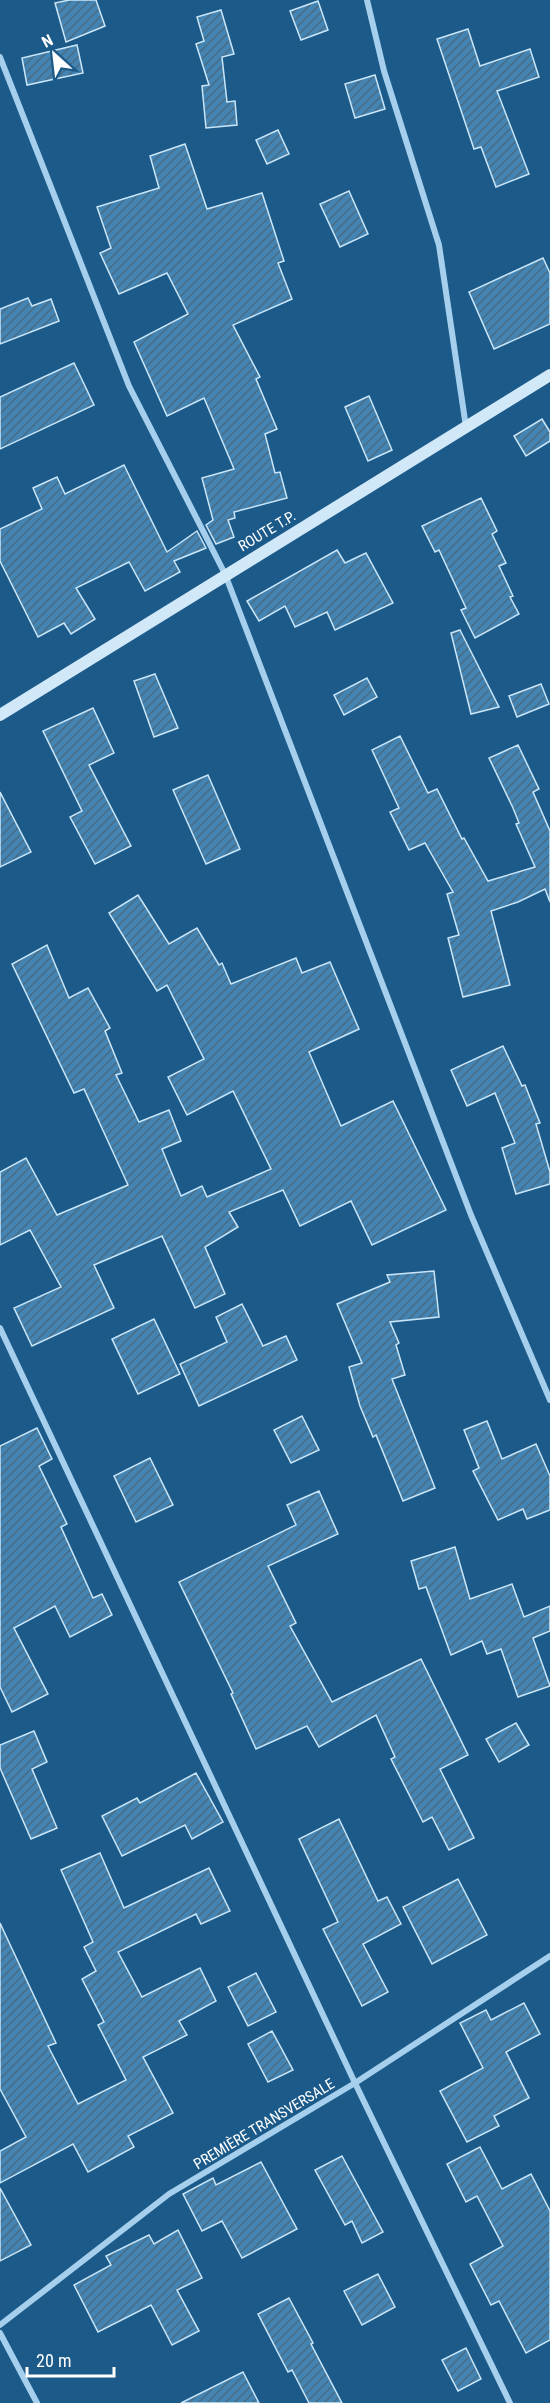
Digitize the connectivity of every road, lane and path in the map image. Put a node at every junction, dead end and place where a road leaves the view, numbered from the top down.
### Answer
1 (367, 0) edge
2 (0, 57) edge
3 (550, 375) edge
4 (466, 427) junction
5 (225, 574) junction
6 (0, 715) edge
7 (0, 1328) edge
8 (550, 1400) edge
9 (550, 1956) edge
10 (355, 2084) junction
11 (0, 2325) edge
12 (0, 2333) edge
13 (37, 2403) edge
14 (510, 2403) edge

1 - 4 street
2 - 5 street
3 - 4 street, ROUTE T.P.
4 - 5 street, ROUTE T.P.
5 - 6 street, ROUTE T.P.
5 - 8 street
7 - 10 street
9 - 10 street, PREMIÈRE TRANSVERSALE
10 - 11 street, PREMIÈRE TRANSVERSALE
10 - 14 street
12 - 13 street

